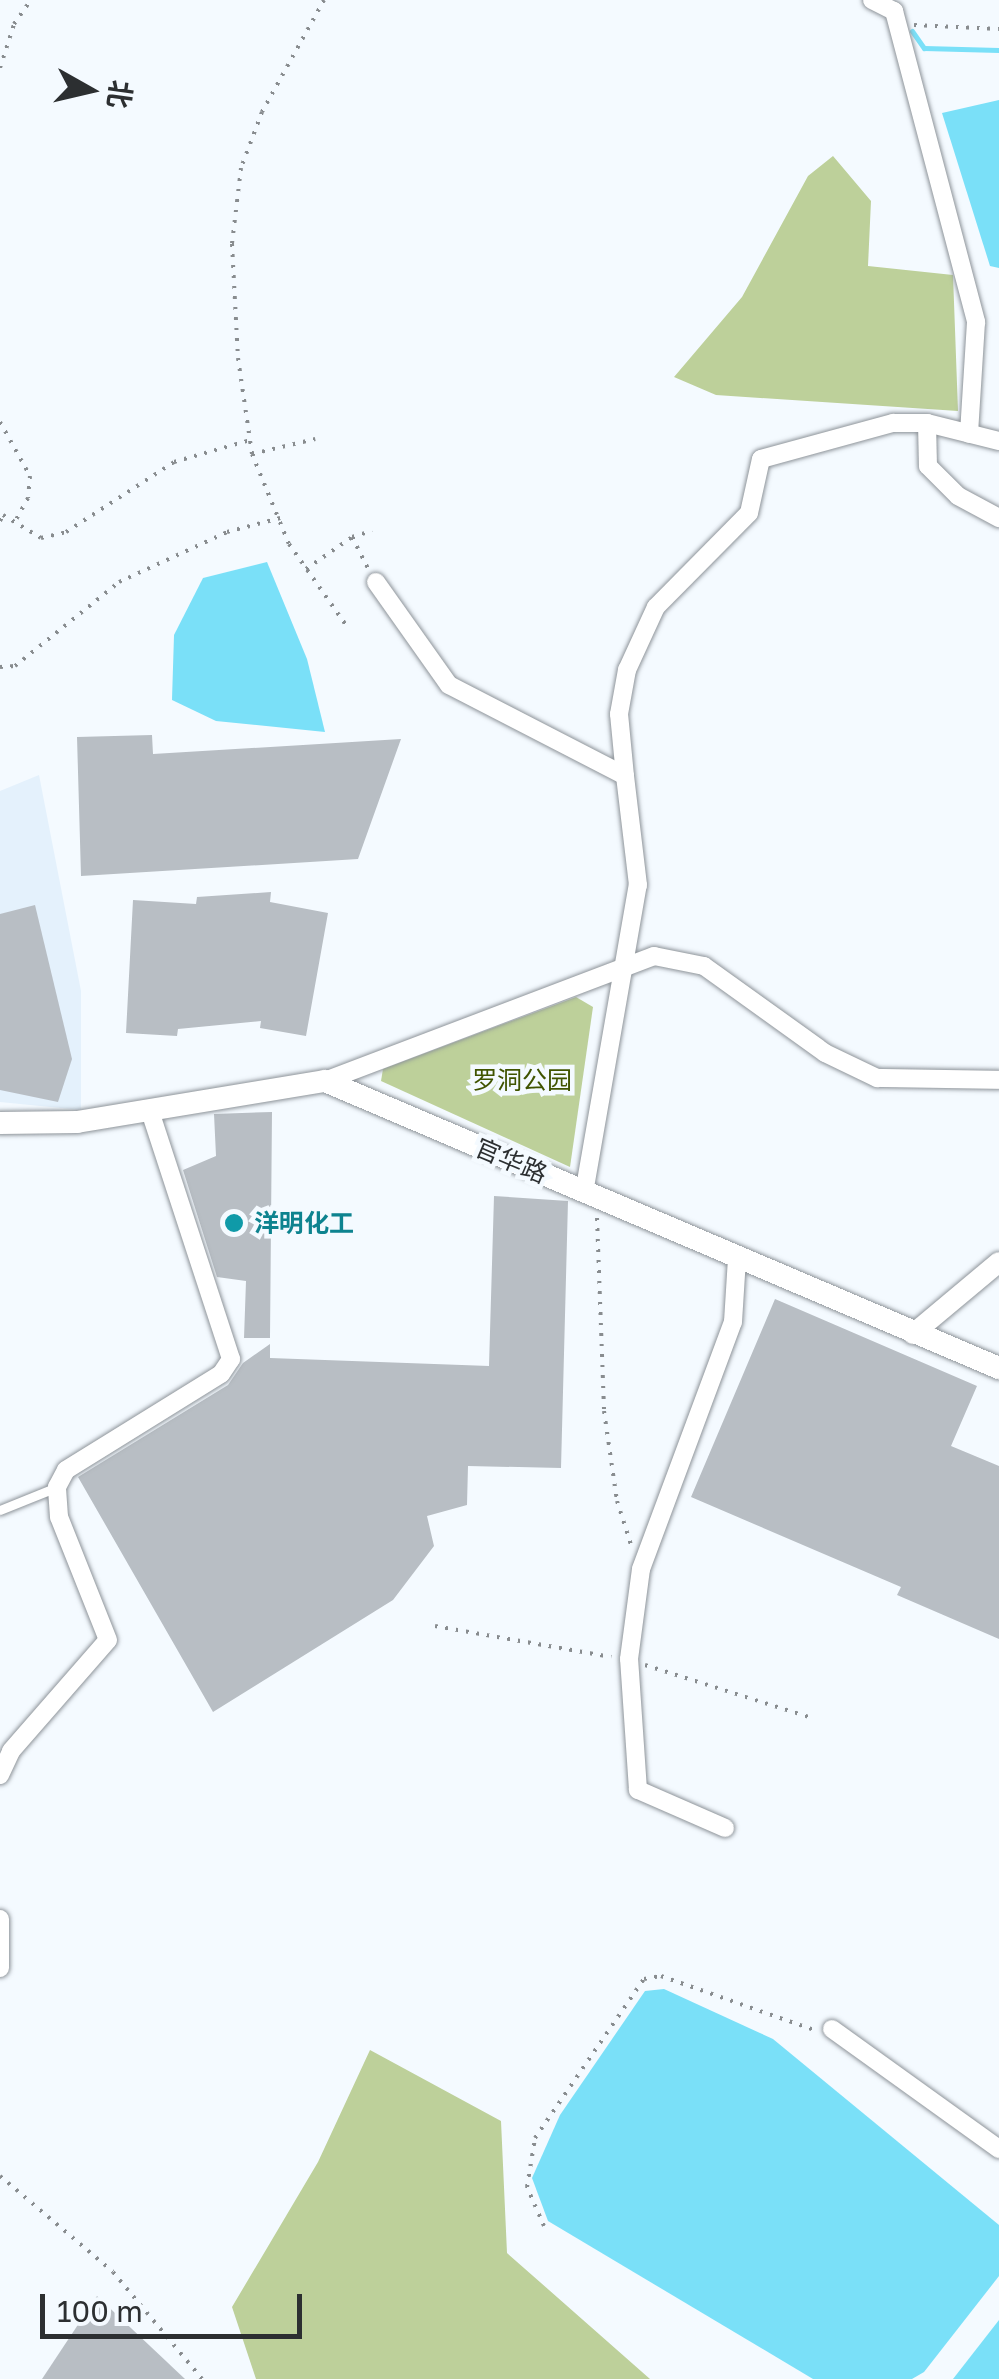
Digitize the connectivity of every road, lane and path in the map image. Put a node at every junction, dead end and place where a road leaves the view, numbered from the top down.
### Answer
1 (31, 0) edge
2 (324, 0) edge
3 (872, 0) edge
4 (897, 24) junction
5 (999, 29) edge
6 (0, 68) edge
7 (0, 422) edge
8 (927, 424) junction
9 (970, 434) junction
10 (315, 439) dead end
11 (250, 440) junction
12 (999, 441) edge
13 (252, 454) junction
14 (280, 518) junction
15 (999, 518) edge
16 (0, 521) edge
17 (15, 521) junction
18 (372, 531) dead end
19 (352, 536) junction
20 (306, 569) junction
21 (376, 582) joint
22 (348, 628) dead end
23 (0, 667) edge
24 (625, 776) junction
25 (623, 968) junction
26 (999, 1080) edge
27 (324, 1081) junction
28 (150, 1110) junction
29 (0, 1123) edge
30 (590, 1195) junction
31 (737, 1259) junction
32 (999, 1262) edge
33 (913, 1334) junction
34 (999, 1368) edge
35 (58, 1487) junction
36 (0, 1510) edge
37 (641, 1569) junction
38 (0, 1775) edge
39 (725, 1828) dead end
40 (0, 1919) edge
41 (0, 1968) edge
42 (837, 2033) joint
43 (999, 2148) edge
44 (0, 2176) edge
45 (544, 2226) dead end
46 (202, 2379) edge

1 - 6 path
2 - 11 path
3 - 4 street
4 - 5 path
4 - 9 street
7 - 17 path
8 - 9 street
8 - 15 street
8 - 24 street
9 - 12 street
10 - 13 path
11 - 13 path
11 - 17 path
13 - 14 path
14 - 20 path
14 - 23 path
16 - 17 path
18 - 19 path
19 - 20 path
19 - 21 path
20 - 22 path
21 - 24 street
24 - 25 street
25 - 26 street
25 - 27 street
25 - 30 street
27 - 28 main road
27 - 30 main road, 官华路
28 - 29 main road
28 - 35 street
30 - 31 main road, 官华路
30 - 37 path
31 - 33 main road, 官华路
31 - 37 street
32 - 33 street
33 - 34 main road, 官华路
35 - 36 lane
35 - 38 street
37 - 39 street
40 - 41 street
42 - 43 street
42 - 45 path
44 - 46 path

